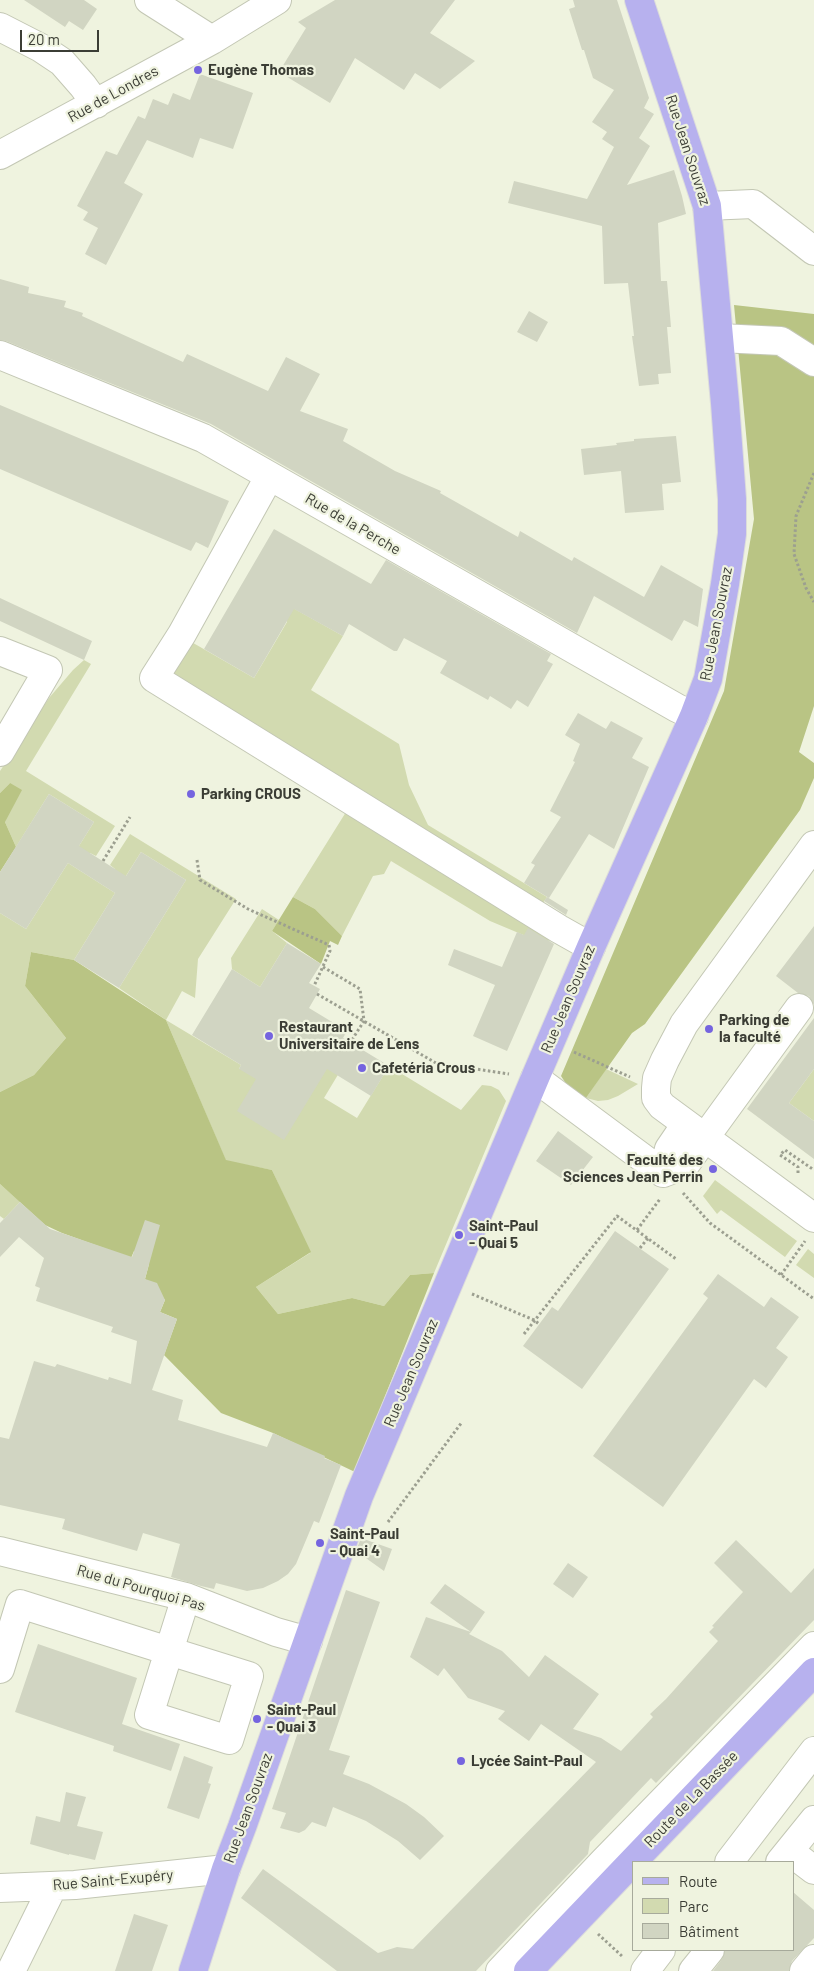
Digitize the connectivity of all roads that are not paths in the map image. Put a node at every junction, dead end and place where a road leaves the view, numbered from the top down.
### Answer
1 (149, 0) edge
2 (277, 0) edge
3 (639, 0) edge
4 (0, 27) edge
5 (212, 40) junction
6 (96, 104) junction
7 (0, 156) edge
8 (707, 206) junction
9 (814, 251) edge
10 (720, 338) junction
11 (0, 355) edge
12 (814, 362) edge
13 (269, 476) junction
14 (0, 650) edge
15 (694, 716) junction
16 (0, 752) edge
17 (814, 845) edge
18 (591, 947) junction
19 (799, 1008) dead end
20 (535, 1078) junction
21 (695, 1131) junction
22 (811, 1227) edge
23 (0, 1551) edge
24 (186, 1598) junction
25 (308, 1641) junction
26 (814, 1646) edge
27 (0, 1669) edge
28 (814, 1672) edge
29 (814, 1750) edge
30 (814, 1820) edge
31 (784, 1856) edge
32 (633, 1861) edge
33 (730, 1861) edge
34 (632, 1862) edge
35 (226, 1869) junction
36 (814, 1870) edge
37 (53, 1886) junction
38 (0, 1888) edge
39 (709, 1951) edge
40 (814, 1959) edge
41 (11, 1971) edge
42 (193, 1971) edge
43 (500, 1971) edge
44 (528, 1971) edge
45 (693, 1971) edge
46 (804, 1971) edge

1 - 5 street
2 - 5 street, Rue de Londres
3 - 8 main road, Rue Jean Souvraz
4 - 6 street
5 - 6 street, Rue de Londres
6 - 7 street, Rue de Londres
8 - 9 street
8 - 10 main road, Rue Jean Souvraz
10 - 12 street
10 - 15 main road, Rue Jean Souvraz
11 - 13 street, Rue de la Perche
13 - 15 street, Rue de la Perche
13 - 18 street
14 - 16 street
15 - 18 main road, Rue Jean Souvraz
17 - 21 street
18 - 20 main road, Rue Jean Souvraz
19 - 21 street
20 - 21 street
20 - 25 main road, Rue Jean Souvraz
21 - 22 street
23 - 24 street, Rue du Pourquoi Pas
24 - 25 street, Rue du Pourquoi Pas
24 - 27 street
25 - 35 main road, Rue Jean Souvraz
26 - 43 street
28 - 32 main road, Route de La Bassée
29 - 33 street
30 - 31 street
31 - 36 street
34 - 44 main road, Route de La Bassée
35 - 37 street, Rue Saint-Exupéry
35 - 42 main road, Rue Jean Souvraz
37 - 38 street, Rue Saint-Exupéry
37 - 41 street
39 - 45 street
40 - 46 street

